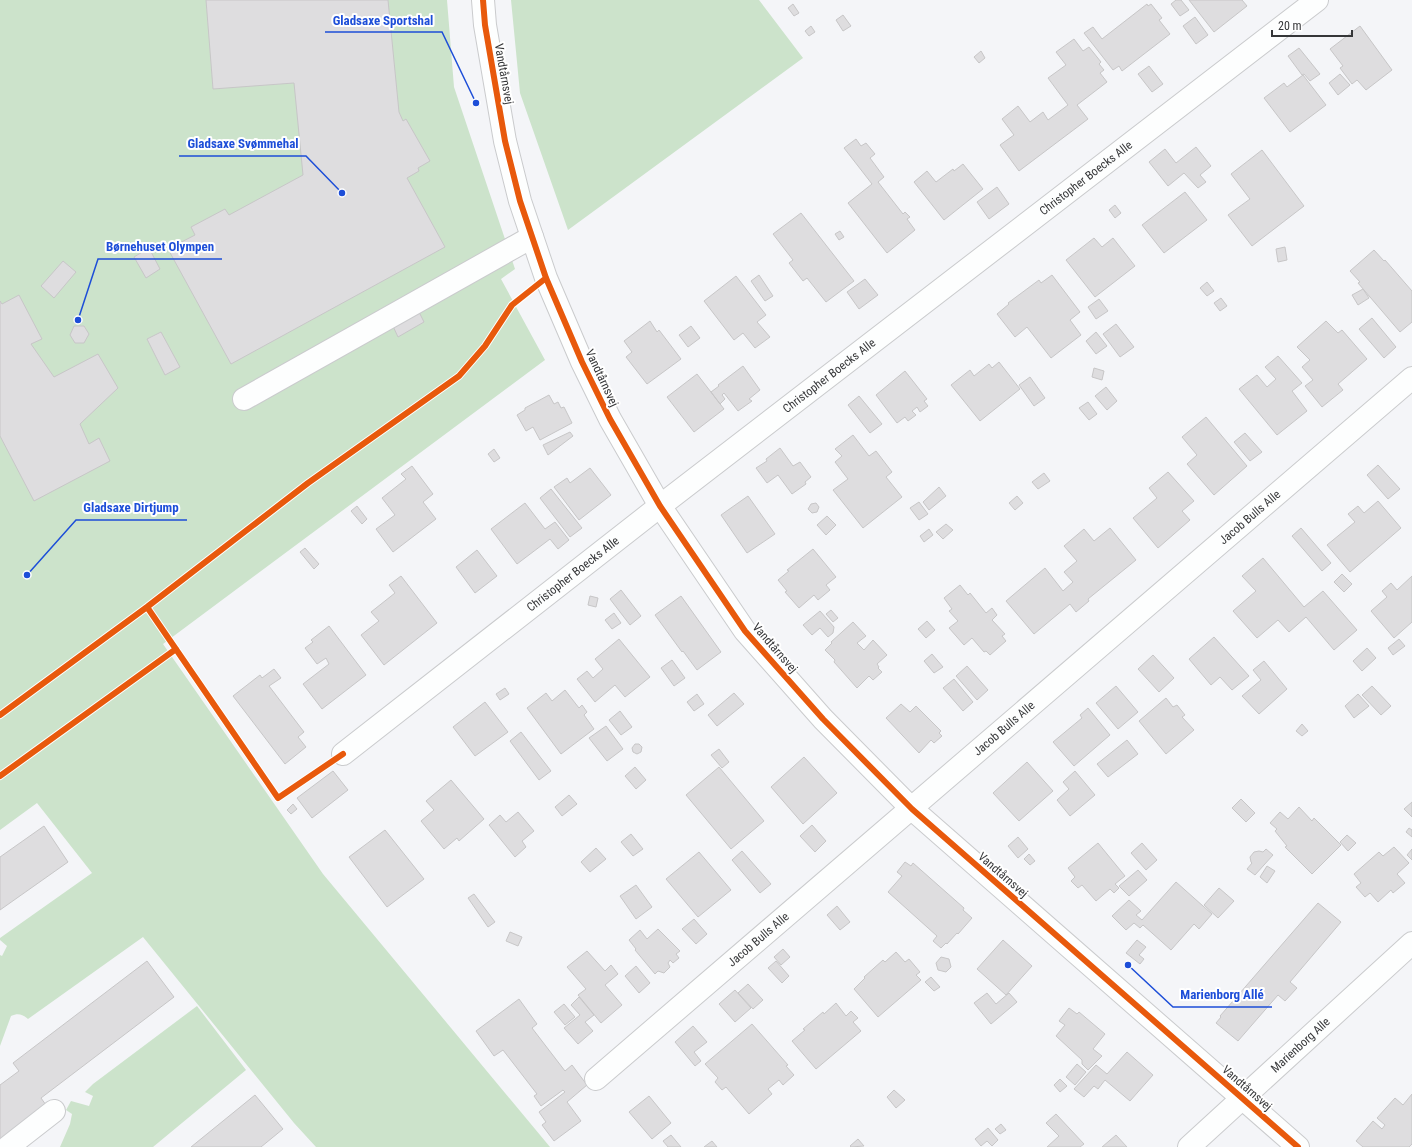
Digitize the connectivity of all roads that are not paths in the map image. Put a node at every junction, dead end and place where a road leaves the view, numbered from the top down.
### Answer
1 (483, 0) edge
2 (1317, 0) edge
3 (532, 237) junction
4 (1412, 378) edge
5 (244, 399) dead end
6 (660, 506) junction
7 (343, 754) dead end
8 (912, 809) junction
9 (1412, 943) edge
10 (596, 1080) dead end
11 (1243, 1099) junction
12 (54, 1111) dead end
13 (8, 1147) edge
14 (1189, 1147) edge
15 (1298, 1147) edge

1 - 3 street, Vandtårnsvej
2 - 6 street, Christopher Boecks Alle
3 - 5 street
3 - 6 street, Vandtårnsvej
4 - 8 street, Jacob Bulls Alle
6 - 7 street, Christopher Boecks Alle
6 - 8 street, Vandtårnsvej
8 - 10 street, Jacob Bulls Alle
8 - 11 street, Vandtårnsvej
9 - 11 street, Marienborg Alle
11 - 14 street, Marienborg Alle
11 - 15 street, Vandtårnsvej
12 - 13 street

